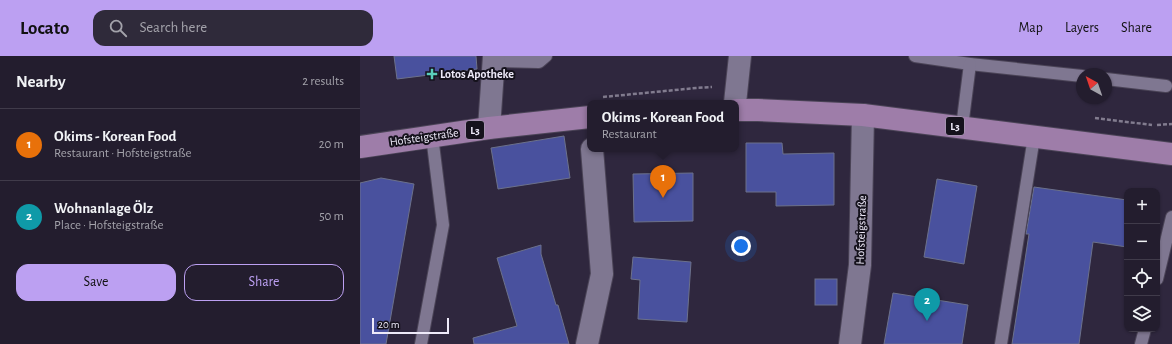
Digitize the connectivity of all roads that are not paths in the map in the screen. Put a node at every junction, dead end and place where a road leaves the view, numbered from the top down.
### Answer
1 (546, 56) edge
2 (740, 56) edge
3 (915, 56) edge
4 (493, 58) edge
5 (970, 64) junction
6 (1076, 75) edge
7 (1112, 80) edge
8 (1166, 86) dead end
9 (735, 100) edge
10 (739, 110) edge
11 (587, 111) edge
12 (863, 115) junction
13 (962, 127) junction
14 (489, 128) junction
15 (432, 136) junction
16 (1034, 137) junction
17 (360, 147) edge
18 (592, 152) edge
19 (1172, 154) edge
20 (1172, 217) edge
21 (1160, 267) edge
22 (1144, 332) edge
23 (421, 344) edge
24 (588, 344) edge
25 (850, 344) edge
26 (1001, 344) edge
27 (1141, 344) edge

1 - 4 lane
2 - 9 street
3 - 5 lane
4 - 14 street
5 - 6 lane
5 - 13 lane
7 - 8 lane
10 - 12 main road, L3
11 - 14 main road, Hofsteigstraße / L3
12 - 13 main road, L3
12 - 25 street, Hofsteigstraße
13 - 16 main road, L3
14 - 15 main road, Hofsteigstraße / L3
15 - 17 main road, Hofsteigstraße / L3
15 - 23 lane
16 - 19 main road, L3
16 - 26 lane
18 - 24 street
20 - 21 lane
22 - 27 lane

